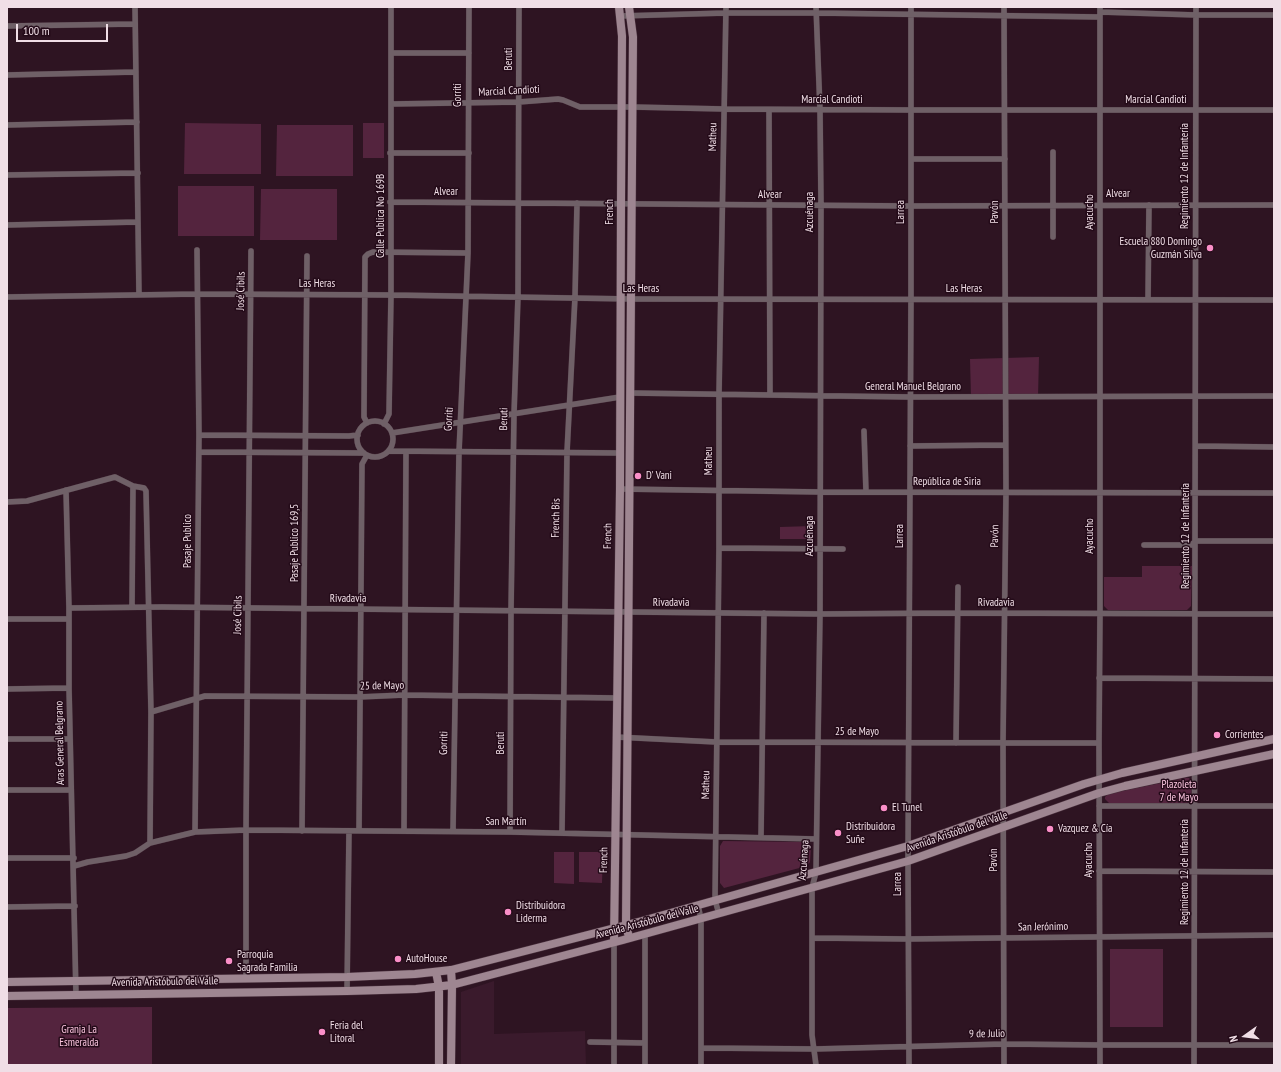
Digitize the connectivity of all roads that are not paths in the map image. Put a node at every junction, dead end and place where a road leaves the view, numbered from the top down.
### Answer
1 (135, 7) edge
2 (391, 7) edge
3 (469, 7) edge
4 (519, 7) edge
5 (619, 7) edge
6 (911, 7) edge
7 (1004, 7) edge
8 (1196, 7) edge
9 (726, 10) edge
10 (816, 10) edge
11 (630, 11) edge
12 (1100, 12) edge
13 (911, 14) junction
14 (1196, 15) junction
15 (1274, 15) edge
16 (620, 16) junction
17 (1004, 16) junction
18 (135, 24) junction
19 (7, 26) edge
20 (391, 53) junction
21 (469, 53) junction
22 (136, 72) junction
23 (7, 75) edge
24 (519, 102) junction
25 (469, 103) junction
26 (391, 104) junction
27 (622, 107) junction
28 (632, 107) junction
29 (724, 109) junction
30 (769, 110) junction
31 (820, 110) junction
32 (911, 110) junction
33 (1004, 110) junction
34 (1100, 110) junction
35 (1195, 110) junction
36 (1274, 110) edge
37 (137, 122) junction
38 (7, 124) edge
39 (1053, 152) dead end
40 (390, 153) junction
41 (469, 153) junction
42 (911, 159) junction
43 (1005, 159) junction
44 (138, 173) junction
45 (7, 176) edge
46 (390, 202) junction
47 (468, 203) junction
48 (577, 203) junction
49 (621, 203) junction
50 (631, 203) junction
51 (519, 204) junction
52 (722, 204) junction
53 (820, 204) junction
54 (1053, 204) junction
55 (1100, 204) junction
56 (770, 205) junction
57 (1005, 205) junction
58 (1149, 205) junction
59 (1195, 205) junction
60 (1274, 205) edge
61 (911, 206) junction
62 (138, 222) junction
63 (7, 225) edge
64 (1053, 237) dead end
65 (198, 250) dead end
66 (251, 251) dead end
67 (390, 252) junction
68 (468, 253) junction
69 (307, 256) dead end
70 (198, 294) junction
71 (250, 294) junction
72 (307, 294) junction
73 (139, 295) junction
74 (365, 295) junction
75 (391, 295) junction
76 (467, 296) junction
77 (518, 296) junction
78 (7, 297) edge
79 (575, 297) junction
80 (720, 298) junction
81 (621, 299) junction
82 (631, 299) junction
83 (770, 299) junction
84 (911, 299) junction
85 (1005, 299) junction
86 (1100, 299) junction
87 (820, 300) junction
88 (1148, 300) junction
89 (1274, 300) edge
90 (1195, 301) junction
91 (630, 393) junction
92 (719, 394) junction
93 (770, 395) junction
94 (820, 396) junction
95 (1195, 396) junction
96 (1274, 396) edge
97 (620, 397) junction
98 (910, 397) junction
99 (1005, 397) junction
100 (1100, 398) junction
101 (570, 404) junction
102 (514, 414) junction
103 (367, 423) junction
104 (460, 423) junction
105 (384, 424) junction
106 (864, 431) dead end
107 (392, 433) junction
108 (199, 435) junction
109 (249, 435) junction
110 (358, 435) junction
111 (306, 436) junction
112 (1005, 445) junction
113 (910, 446) junction
114 (1196, 446) junction
115 (1274, 447) edge
116 (389, 451) junction
117 (199, 452) junction
118 (249, 452) junction
119 (406, 452) junction
120 (459, 452) junction
121 (513, 452) junction
122 (567, 452) junction
123 (305, 453) junction
124 (620, 453) junction
125 (366, 454) junction
126 (133, 486) junction
127 (620, 489) junction
128 (629, 489) junction
129 (66, 490) junction
130 (719, 490) junction
131 (820, 492) junction
132 (866, 492) junction
133 (910, 492) junction
134 (1006, 492) junction
135 (1100, 492) junction
136 (1196, 493) junction
137 (1274, 493) edge
138 (7, 502) edge
139 (1196, 541) junction
140 (1274, 541) edge
141 (1144, 544) dead end
142 (719, 548) junction
143 (820, 549) junction
144 (843, 549) dead end
145 (958, 586) dead end
146 (132, 607) junction
147 (150, 607) junction
148 (198, 607) junction
149 (69, 608) junction
150 (248, 608) junction
151 (304, 609) junction
152 (361, 609) junction
153 (406, 609) junction
154 (456, 609) junction
155 (511, 611) junction
156 (565, 611) junction
157 (628, 612) junction
158 (718, 612) junction
159 (618, 613) junction
160 (764, 613) junction
161 (957, 613) junction
162 (1004, 613) junction
163 (820, 614) junction
164 (910, 614) junction
165 (1100, 614) junction
166 (1195, 614) junction
167 (1274, 614) edge
168 (7, 619) edge
169 (69, 619) junction
170 (1196, 677) junction
171 (1099, 678) junction
172 (1274, 679) edge
173 (69, 688) junction
174 (7, 689) edge
175 (247, 695) junction
176 (404, 695) junction
177 (303, 696) junction
178 (455, 696) junction
179 (511, 696) junction
180 (359, 697) junction
181 (564, 697) junction
182 (197, 698) junction
183 (617, 698) junction
184 (151, 712) junction
185 (616, 737) junction
186 (627, 738) junction
187 (1274, 738) edge
188 (7, 739) edge
189 (70, 739) junction
190 (716, 742) junction
191 (762, 742) junction
192 (818, 742) junction
193 (909, 742) junction
194 (956, 743) junction
195 (1003, 743) junction
196 (1099, 743) junction
197 (1274, 754) edge
198 (1195, 756) junction
199 (1195, 771) junction
200 (1099, 779) junction
201 (7, 790) edge
202 (71, 790) junction
203 (1099, 793) junction
204 (1099, 806) junction
205 (1195, 806) junction
206 (1274, 806) edge
207 (1004, 812) junction
208 (1004, 828) junction
209 (246, 830) junction
210 (302, 831) junction
211 (349, 831) junction
212 (359, 831) junction
213 (404, 831) junction
214 (454, 831) junction
215 (195, 832) junction
216 (510, 832) junction
217 (562, 832) junction
218 (615, 834) junction
219 (627, 834) junction
220 (716, 836) junction
221 (761, 838) junction
222 (816, 839) junction
223 (150, 843) junction
224 (908, 846) junction
225 (7, 858) edge
226 (74, 858) junction
227 (908, 861) junction
228 (74, 866) junction
229 (1099, 871) junction
230 (1194, 871) junction
231 (816, 872) junction
232 (1274, 872) edge
233 (812, 888) junction
234 (714, 900) junction
235 (698, 905) junction
236 (75, 906) junction
237 (7, 907) edge
238 (719, 914) junction
239 (701, 919) junction
240 (626, 924) junction
241 (614, 927) junction
242 (645, 934) junction
243 (1194, 935) junction
244 (1274, 935) edge
245 (1099, 937) junction
246 (629, 938) junction
247 (812, 938) junction
248 (1004, 938) junction
249 (908, 939) junction
250 (614, 942) junction
251 (451, 970) junction
252 (436, 972) junction
253 (347, 977) junction
254 (246, 979) junction
255 (76, 981) junction
256 (7, 982) edge
257 (452, 985) junction
258 (439, 987) junction
259 (347, 991) junction
260 (76, 995) junction
261 (7, 996) edge
262 (590, 1042) dead end
263 (614, 1042) junction
264 (645, 1043) junction
265 (1004, 1044) junction
266 (1195, 1044) junction
267 (1100, 1045) junction
268 (1274, 1045) edge
269 (909, 1046) junction
270 (701, 1048) junction
271 (815, 1049) junction
272 (439, 1065) edge
273 (451, 1065) edge
274 (614, 1065) edge
275 (645, 1065) edge
276 (701, 1065) edge
277 (816, 1065) edge
278 (909, 1065) edge
279 (1004, 1065) edge
280 (1100, 1065) edge
281 (1194, 1065) edge

1 - 18 street
2 - 20 street, Calle Publica No 169B
3 - 21 street, Gorriti
4 - 24 street, Beruti
5 - 16 main road, French
6 - 13 street, Larrea
7 - 17 street, Pavón
8 - 14 street, Regimiento 12 de Infantería
9 - 10 street
9 - 11 street
9 - 29 street, Matheu
10 - 13 street
10 - 31 street, Azcuénaga
11 - 16 street
11 - 28 main road, French
12 - 14 street
12 - 17 street
12 - 34 street, Ayacucho
13 - 17 street
13 - 32 street, Larrea
14 - 15 street
14 - 35 street, Regimiento 12 de Infantería
16 - 27 main road, French
17 - 33 street, Pavón
18 - 19 street
18 - 22 street
20 - 21 street
20 - 26 street, Calle Publica No 169B
21 - 25 street, Gorriti
22 - 23 street
22 - 37 street
24 - 25 street, Marcial Candioti
24 - 27 street, Marcial Candioti
24 - 51 street, Beruti
25 - 26 street, Marcial Candioti
25 - 41 street, Gorriti
26 - 40 street, Calle Publica No 169B
27 - 28 street, Marcial Candioti
27 - 49 main road, French
28 - 29 street, Marcial Candioti
28 - 50 main road, French
29 - 30 street, Marcial Candioti
29 - 52 street, Matheu
30 - 31 street, Marcial Candioti
30 - 56 street
31 - 32 street, Marcial Candioti
31 - 53 street, Azcuénaga
32 - 33 street, Marcial Candioti
32 - 42 street, Larrea
33 - 34 street, Marcial Candioti
33 - 43 street, Pavón
34 - 35 street, Marcial Candioti
34 - 55 street, Ayacucho
35 - 36 street, Marcial Candioti
35 - 59 street, Regimiento 12 de Infantería
37 - 38 street
37 - 44 street
39 - 54 street
40 - 41 street
40 - 46 street, Calle Publica No 169B
41 - 47 street, Gorriti
42 - 43 street
42 - 61 street, Larrea
43 - 57 street, Pavón
44 - 45 street
44 - 62 street
46 - 47 street, Alvear
46 - 67 street, Calle Publica No 169B
47 - 51 street, Alvear
47 - 68 street, Gorriti
48 - 49 street, Alvear
48 - 51 street, Alvear
48 - 79 street, French Bis
49 - 50 street, Alvear
49 - 81 main road, French
50 - 52 street, Alvear
50 - 82 main road, French
51 - 77 street, Beruti
52 - 56 street, Alvear
52 - 80 street, Matheu
53 - 56 street, Alvear
53 - 61 street, Alvear
53 - 87 street, Azcuénaga
54 - 55 street, Alvear
54 - 57 street, Alvear
54 - 64 street
55 - 58 street, Alvear
55 - 86 street, Ayacucho
56 - 83 street
57 - 61 street, Alvear
57 - 85 street, Pavón
58 - 59 street, Alvear
58 - 88 street
59 - 60 street, Alvear
59 - 90 street, Regimiento 12 de Infantería
61 - 84 street, Larrea
62 - 63 street
62 - 73 street
65 - 70 street, Pasaje Publico
66 - 71 street, José Cibils
67 - 68 street
67 - 74 street
67 - 75 street, Calle Publica No 169B
68 - 76 street, Gorriti
69 - 72 street, Pasaje Publico 169,5
70 - 71 street, Las Heras
70 - 73 street, Las Heras
70 - 108 street, Pasaje Publico
71 - 72 street, Las Heras
71 - 109 street, José Cibils
72 - 74 street, Las Heras
72 - 111 street, Pasaje Publico 169,5
73 - 78 street, Las Heras
74 - 75 street, Las Heras
74 - 103 street
75 - 76 street, Las Heras
75 - 105 street, Calle Publica No 169B
76 - 77 street, Las Heras
76 - 104 street, Gorriti
77 - 79 street, Las Heras
77 - 102 street, Beruti
79 - 81 street, Las Heras
79 - 101 street, French Bis
80 - 82 street, Las Heras
80 - 83 street, Las Heras
80 - 92 street, Matheu
81 - 82 street, Las Heras
81 - 97 main road, French
82 - 91 main road, French
83 - 87 street, Las Heras
83 - 93 street
84 - 85 street, Las Heras
84 - 87 street, Las Heras
84 - 98 street, Larrea
85 - 86 street, Las Heras
85 - 99 street, Pavón
86 - 88 street, Las Heras
86 - 100 street, Ayacucho
87 - 94 street, Azcuénaga
88 - 90 street, Las Heras
89 - 90 street, Las Heras
90 - 95 street, Regimiento 12 de Infantería
91 - 92 street, General Manuel Belgrano
91 - 128 main road, French
92 - 93 street, General Manuel Belgrano
92 - 130 street, Matheu
93 - 94 street, General Manuel Belgrano
94 - 98 street, General Manuel Belgrano
94 - 131 street, Azcuénaga
95 - 96 street, General Manuel Belgrano
95 - 100 street, General Manuel Belgrano
95 - 114 street, Regimiento 12 de Infantería
97 - 101 street
97 - 124 main road, French
98 - 99 street, General Manuel Belgrano
98 - 113 street, Larrea
99 - 100 street, General Manuel Belgrano
99 - 112 street, Pavón
100 - 135 street, Ayacucho
101 - 102 street
101 - 122 street, French Bis
102 - 104 street
102 - 121 street, Beruti
103 - 105 street
103 - 110 street
104 - 107 street
104 - 120 street, Gorriti
105 - 107 street
106 - 132 street
107 - 116 street
108 - 109 street
108 - 117 street, Pasaje Publico
109 - 111 street
109 - 118 street, José Cibils
110 - 111 street
110 - 125 street
111 - 123 street, Pasaje Publico 169,5
112 - 113 street
112 - 134 street, Pavón
113 - 133 street, Larrea
114 - 115 street
114 - 136 street, Regimiento 12 de Infantería
116 - 119 street
116 - 125 street
117 - 118 street
117 - 148 street, Pasaje Publico
118 - 123 street
118 - 150 street, José Cibils
119 - 120 street
119 - 153 street
120 - 121 street
120 - 154 street, Gorriti
121 - 122 street
121 - 155 street, Beruti
122 - 124 street
122 - 156 street, French Bis
123 - 125 street
123 - 151 street, Pasaje Publico 169,5
124 - 127 main road, French
125 - 152 street
126 - 129 street
126 - 146 street
126 - 147 street
127 - 128 street, República de Siria
127 - 159 main road, French
128 - 130 street, República de Siria
128 - 157 main road, French
129 - 138 street
129 - 149 street, Aras General Belgrano
130 - 131 street, República de Siria
130 - 142 street, Matheu
131 - 132 street, República de Siria
131 - 143 street, Azcuénaga
132 - 133 street, República de Siria
133 - 134 street, República de Siria
133 - 164 street, Larrea
134 - 135 street, República de Siria
134 - 162 street, Pavón
135 - 136 street, República de Siria
135 - 165 street, Ayacucho
136 - 137 street, República de Siria
136 - 139 street, Regimiento 12 de Infantería
139 - 140 street
139 - 141 street
139 - 166 street, Regimiento 12 de Infantería
142 - 143 street
142 - 158 street, Matheu
143 - 144 street
143 - 163 street, Azcuénaga
145 - 161 street
146 - 147 street, Rivadavia
146 - 149 street, Rivadavia
147 - 148 street, Rivadavia
147 - 184 street
148 - 150 street, Rivadavia
148 - 182 street, Pasaje Publico
149 - 169 street, Aras General Belgrano
150 - 151 street, Rivadavia
150 - 175 street, José Cibils
151 - 152 street, Rivadavia
151 - 177 street, Pasaje Publico 169,5
152 - 153 street, Rivadavia
152 - 180 street
153 - 154 street, Rivadavia
153 - 176 street
154 - 155 street, Rivadavia
154 - 178 street, Gorriti
155 - 156 street, Rivadavia
155 - 179 street, Beruti
156 - 159 street, Rivadavia
156 - 181 street, French Bis
157 - 158 street, Rivadavia
157 - 159 street, Rivadavia
157 - 186 main road, French
158 - 160 street, Rivadavia
158 - 190 street, Matheu
159 - 183 main road, French
160 - 163 street, Rivadavia
160 - 191 street
161 - 162 street, Rivadavia
161 - 164 street, Rivadavia
161 - 194 street
162 - 165 street, Rivadavia
162 - 195 street, Pavón
163 - 164 street, Rivadavia
163 - 192 street, Azcuénaga
164 - 193 street, Larrea
165 - 166 street, Rivadavia
165 - 171 street, Ayacucho
166 - 167 street, Rivadavia
166 - 170 street, Regimiento 12 de Infantería
168 - 169 street
169 - 173 street, Aras General Belgrano
170 - 171 street
170 - 172 street
170 - 198 street, Regimiento 12 de Infantería
171 - 196 street, Ayacucho
173 - 174 street
173 - 189 street, Aras General Belgrano
175 - 177 street, 25 de Mayo
175 - 182 street, 25 de Mayo
175 - 209 street, José Cibils
176 - 178 street, 25 de Mayo
176 - 180 street, 25 de Mayo
176 - 213 street
177 - 180 street, 25 de Mayo
177 - 210 street, Pasaje Publico 169,5
178 - 179 street, 25 de Mayo
178 - 214 street, Gorriti
179 - 181 street, 25 de Mayo
179 - 216 street, Beruti
180 - 212 street
181 - 183 street, 25 de Mayo
181 - 217 street, French Bis
182 - 184 street, 25 de Mayo
182 - 215 street, Pasaje Publico
183 - 185 main road, French
184 - 223 street
185 - 186 street, 25 de Mayo
185 - 218 main road, French
186 - 190 street, 25 de Mayo
186 - 219 main road, French
187 - 198 main road, Avenida Aristóbulo del Valle
188 - 189 street
189 - 202 street, Aras General Belgrano
190 - 191 street, 25 de Mayo
190 - 220 street, Matheu
191 - 192 street, 25 de Mayo
191 - 221 street
192 - 193 street, 25 de Mayo
192 - 222 street, Azcuénaga
193 - 194 street, 25 de Mayo
193 - 224 street, Larrea
194 - 195 street, 25 de Mayo
195 - 196 street, 25 de Mayo
195 - 207 street, Pavón
196 - 200 street, Ayacucho
197 - 199 main road, Avenida Aristóbulo del Valle
198 - 199 street, Regimiento 12 de Infantería
198 - 200 main road, Avenida Aristóbulo del Valle
199 - 203 main road, Avenida Aristóbulo del Valle
199 - 205 street, Regimiento 12 de Infantería
200 - 203 street, Ayacucho
200 - 207 main road, Avenida Aristóbulo del Valle
201 - 202 street
202 - 226 street, Aras General Belgrano
203 - 204 street, Ayacucho
203 - 208 main road, Avenida Aristóbulo del Valle
204 - 205 street
204 - 229 street, Ayacucho
205 - 206 street
205 - 230 street, Regimiento 12 de Infantería
207 - 208 street, Pavón
207 - 224 main road, Avenida Aristóbulo del Valle
208 - 227 main road, Avenida Aristóbulo del Valle
208 - 248 street, Pavón
209 - 210 street, San Martín
209 - 215 street, San Martín
209 - 254 street, José Cibils
210 - 211 street, San Martín
211 - 212 street, San Martín
211 - 253 street
212 - 213 street, San Martín
213 - 214 street, San Martín
214 - 216 street, San Martín
215 - 223 street, San Martín
216 - 217 street, San Martín
217 - 218 street, San Martín
218 - 219 street, San Martín
218 - 241 main road, French
219 - 220 street, San Martín
219 - 240 main road, French
220 - 221 street, San Martín
220 - 234 street, Matheu
221 - 222 street, San Martín
222 - 231 street, Azcuénaga
223 - 228 street, San Martín
224 - 227 street, Larrea
224 - 231 main road, Avenida Aristóbulo del Valle
225 - 226 street
226 - 228 street, Aras General Belgrano
227 - 233 main road, Avenida Aristóbulo del Valle
227 - 249 street, Larrea
228 - 236 street, Aras General Belgrano
229 - 230 street
229 - 245 street, Ayacucho
230 - 232 street
230 - 243 street, Regimiento 12 de Infantería
231 - 233 street, Azcuénaga
231 - 234 main road, Avenida Aristóbulo del Valle
233 - 238 main road, Avenida Aristóbulo del Valle
233 - 247 street, Azcuénaga
234 - 235 main road, Avenida Aristóbulo del Valle
234 - 238 street, Matheu
235 - 239 street
235 - 240 main road, Avenida Aristóbulo del Valle
236 - 237 street
236 - 255 street, Aras General Belgrano
238 - 239 main road, Avenida Aristóbulo del Valle
239 - 242 main road, Avenida Aristóbulo del Valle
239 - 270 street
240 - 241 main road, Avenida Aristóbulo del Valle
240 - 246 main road, French
241 - 250 main road, French
241 - 251 main road, Avenida Aristóbulo del Valle
242 - 246 main road, Avenida Aristóbulo del Valle
242 - 264 street
243 - 244 street, San Jerónimo
243 - 245 street, San Jerónimo
243 - 266 street, Regimiento 12 de Infantería
245 - 248 street, San Jerónimo
245 - 267 street, Ayacucho
246 - 250 main road, Avenida Aristóbulo del Valle
247 - 249 street, San Jerónimo
247 - 271 street, Azcuénaga
248 - 249 street, San Jerónimo
248 - 265 street, Pavón
249 - 269 street, Larrea
250 - 257 main road, Avenida Aristóbulo del Valle
250 - 263 street, French
251 - 252 main road, Avenida Aristóbulo del Valle
251 - 257 main road
252 - 253 main road, Avenida Aristóbulo del Valle
252 - 258 main road
253 - 254 main road, Avenida Aristóbulo del Valle
253 - 259 street
254 - 255 main road, Avenida Aristóbulo del Valle
255 - 256 main road, Avenida Aristóbulo del Valle
255 - 260 street, Aras General Belgrano
257 - 258 main road, Avenida Aristóbulo del Valle
257 - 273 main road
258 - 259 main road, Avenida Aristóbulo del Valle
258 - 272 main road
259 - 260 main road, Avenida Aristóbulo del Valle
260 - 261 main road, Avenida Aristóbulo del Valle
262 - 263 street
263 - 264 street
263 - 274 street, French
264 - 275 street
265 - 267 street, 9 de Julio
265 - 269 street, 9 de Julio
265 - 279 street, Pavón
266 - 267 street, 9 de Julio
266 - 268 street, 9 de Julio
266 - 281 street, Regimiento 12 de Infantería
267 - 280 street, Ayacucho
269 - 271 street, 9 de Julio
269 - 278 street, Larrea
270 - 271 street, 9 de Julio
270 - 276 street
271 - 277 street, Azcuénaga

